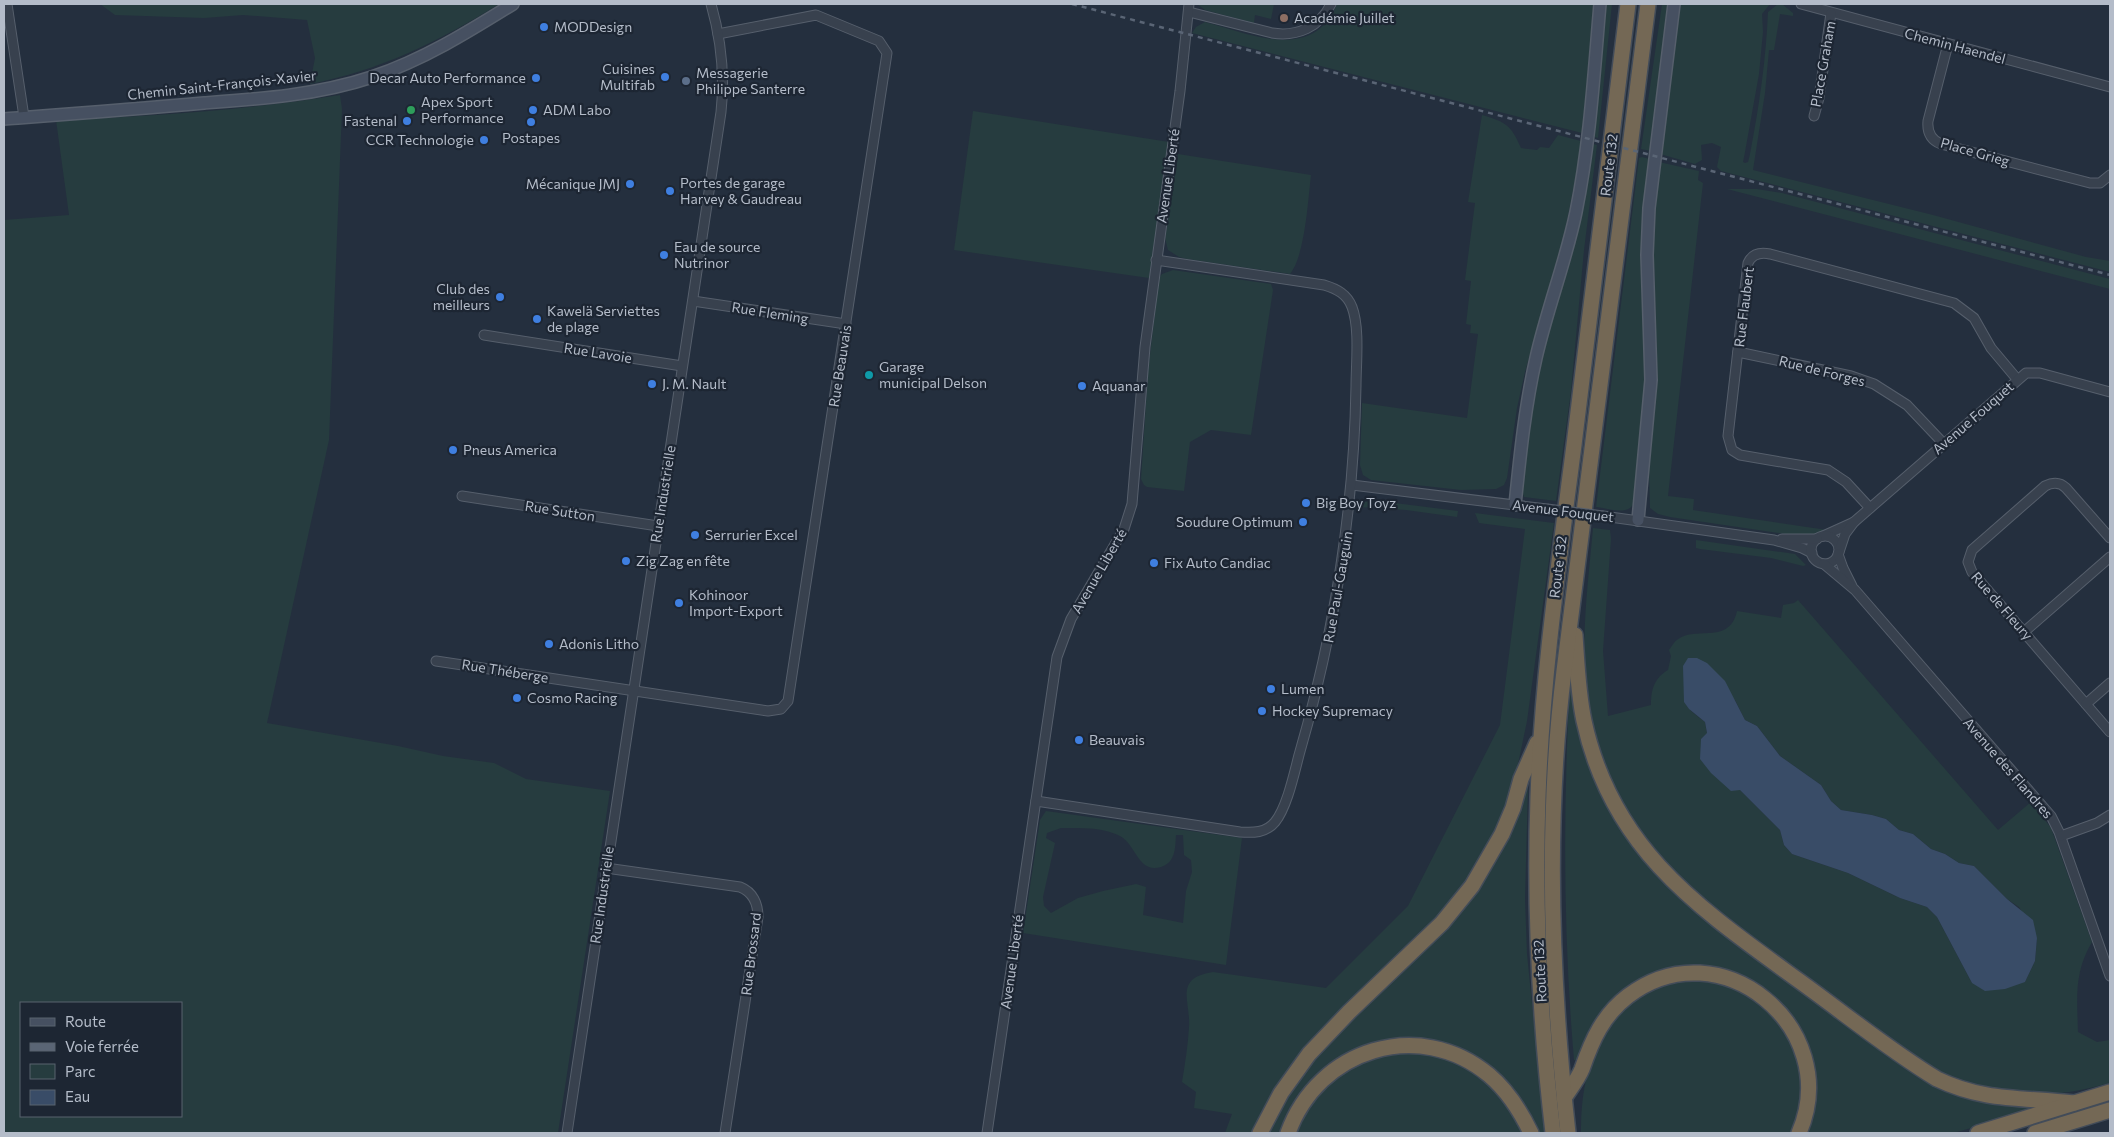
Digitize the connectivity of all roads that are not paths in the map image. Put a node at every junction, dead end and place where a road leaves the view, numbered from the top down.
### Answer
1 (7, 4) edge
2 (513, 4) edge
3 (711, 4) edge
4 (1331, 4) edge
5 (1600, 4) edge
6 (1621, 4) edge
7 (1628, 4) edge
8 (1648, 4) edge
9 (1674, 4) edge
10 (1801, 4) edge
11 (1189, 8) edge
12 (1831, 13) junction
13 (718, 34) junction
14 (1624, 38) junction
15 (1948, 44) junction
16 (2110, 87) edge
17 (1814, 116) dead end
18 (24, 118) junction
19 (4, 119) edge
20 (2110, 175) edge
21 (1156, 260) junction
22 (693, 301) junction
23 (846, 324) junction
24 (484, 335) dead end
25 (1738, 352) junction
26 (682, 366) junction
27 (2018, 379) junction
28 (2110, 392) edge
29 (1944, 444) junction
30 (1352, 485) junction
31 (462, 496) dead end
32 (1515, 505) junction
33 (1870, 508) junction
34 (1638, 520) junction
35 (1854, 522) junction
36 (658, 526) junction
37 (1820, 537) junction
38 (2110, 538) edge
39 (1774, 540) junction
40 (1812, 553) junction
41 (1839, 553) junction
42 (2110, 557) edge
43 (1824, 564) junction
44 (1855, 590) junction
45 (1573, 607) junction
46 (2024, 632) junction
47 (436, 661) dead end
48 (2110, 683) edge
49 (633, 690) junction
50 (2086, 704) junction
51 (2110, 732) edge
52 (1542, 733) junction
53 (1036, 801) junction
54 (2110, 815) edge
55 (2061, 836) junction
56 (606, 868) junction
57 (2110, 976) edge
58 (2110, 1092) edge
59 (1564, 1098) junction
60 (2074, 1104) junction
61 (2110, 1110) edge
62 (566, 1133) edge
63 (725, 1133) edge
64 (986, 1133) edge
65 (1260, 1133) edge
66 (1288, 1133) edge
67 (1532, 1133) edge
68 (1553, 1133) edge
69 (1568, 1133) edge
70 (1799, 1133) edge
71 (1978, 1133) edge
72 (2036, 1133) edge

1 - 18 street
2 - 18 street, Chemin Saint-François-Xavier
3 - 13 street, Rue Industrielle
4 - 11 street
5 - 32 street
6 - 14 highway
7 - 14 highway, Route 132
8 - 45 highway, Route 132
9 - 34 street
10 - 12 street, Chemin Haendel
11 - 21 street, Avenue Liberté
12 - 15 street, Chemin Haendel
12 - 17 street, Place Graham
13 - 22 street, Rue Industrielle
13 - 23 street, Rue Beauvais
14 - 52 highway, Route 132
15 - 16 street, Chemin Haendel
15 - 20 street, Place Grieg
18 - 19 street, Chemin Saint-François-Xavier
21 - 30 street, Rue Paul-Gauguin
21 - 53 street, Avenue Liberté
22 - 23 street, Rue Fleming
22 - 26 street, Rue Industrielle
23 - 49 street, Rue Beauvais
24 - 26 street, Rue Lavoie
25 - 27 street, Rue Flaubert
25 - 29 street, Rue de Forges
25 - 33 street, Rue Flaubert
26 - 36 street, Rue Industrielle
27 - 28 street, Avenue Fouquet
27 - 29 street, Avenue Fouquet
29 - 33 street, Avenue Fouquet
30 - 32 street, Avenue Fouquet
30 - 53 street, Rue Paul-Gauguin
31 - 36 street, Rue Sutton
32 - 34 street, Avenue Fouquet, bridge
33 - 35 street, Avenue Fouquet
34 - 39 street, Avenue Fouquet
35 - 37 street, Avenue Fouquet
35 - 41 street, Avenue Fouquet
36 - 49 street, Rue Industrielle
37 - 39 street, Avenue Fouquet
37 - 40 street
37 - 41 street
38 - 46 street, Rue de Fleury
39 - 40 street, Avenue Fouquet
40 - 43 street
41 - 43 street
41 - 44 street, Avenue des Flandres
42 - 46 street
43 - 44 street, Avenue des Flandres
44 - 55 street, Avenue des Flandres
45 - 59 highway, Route 132
45 - 60 highway
46 - 50 street, Rue de Fleury
47 - 49 street, Rue Théberge
48 - 50 street
49 - 56 street, Rue Industrielle
50 - 51 street, Rue de Fleury
52 - 65 highway
52 - 68 highway, Route 132
53 - 64 street, Avenue Liberté
54 - 55 street
55 - 57 street, Avenue des Flandres
56 - 62 street, Rue Industrielle
56 - 63 street, Rue Brossard
58 - 60 highway
59 - 69 highway, Route 132
59 - 70 highway
60 - 71 highway
61 - 72 highway
66 - 67 highway

